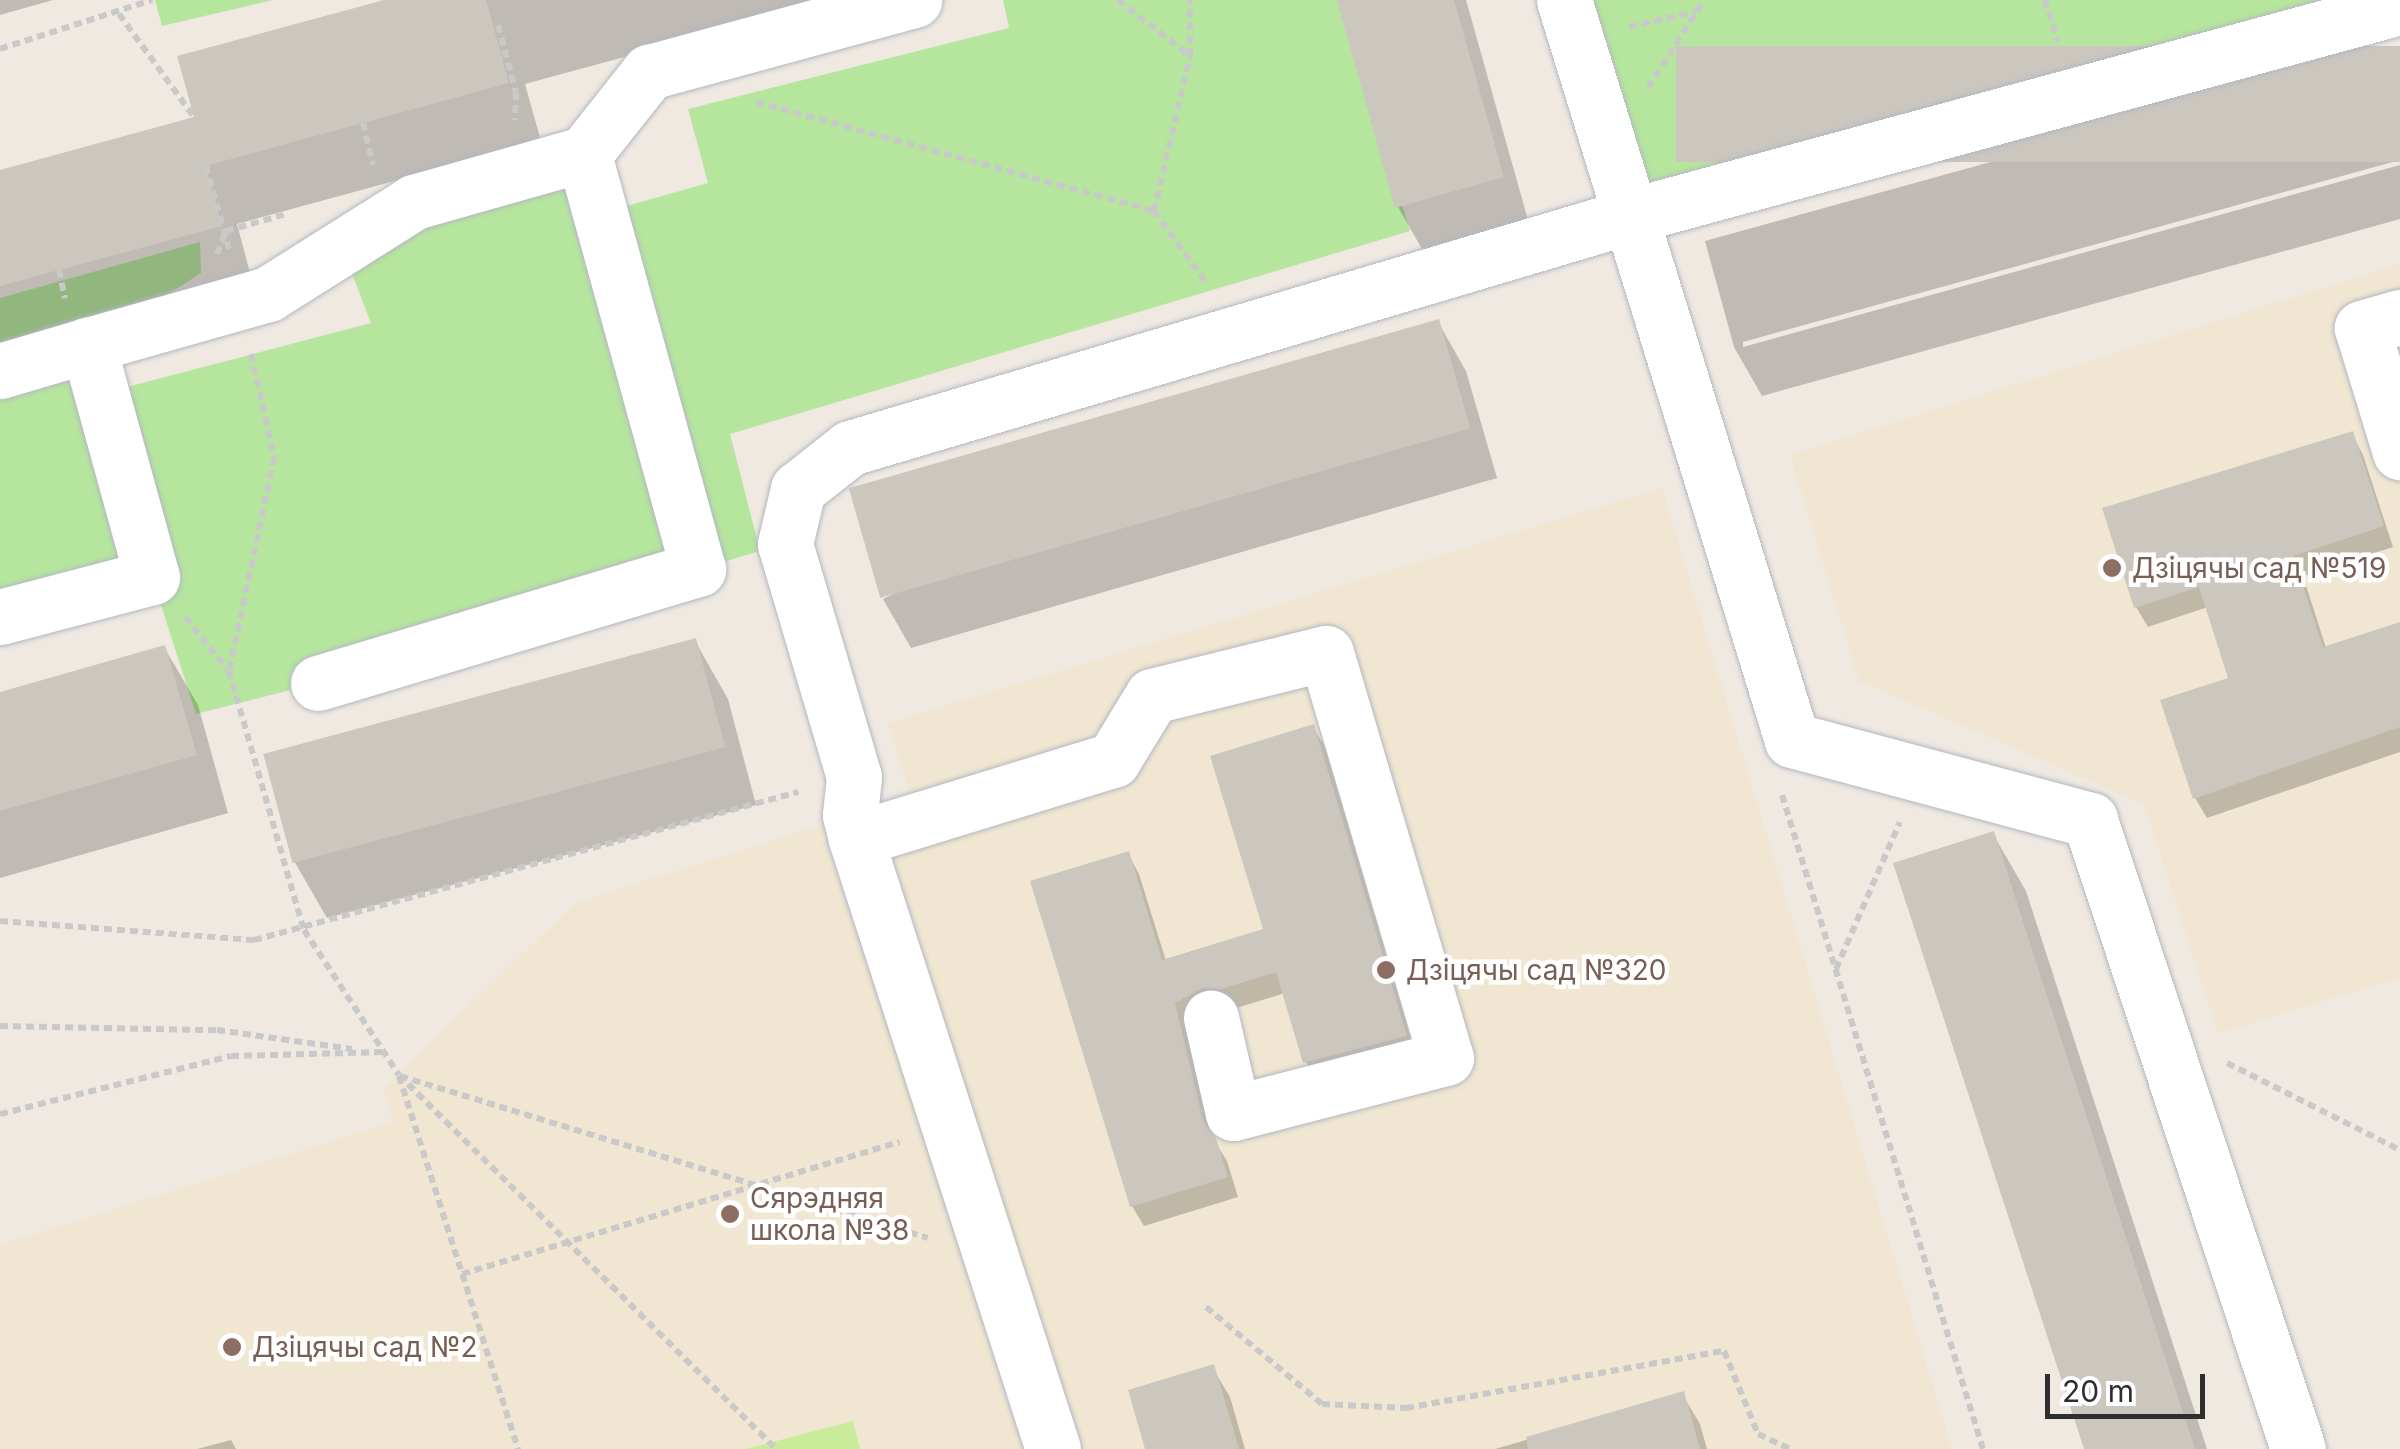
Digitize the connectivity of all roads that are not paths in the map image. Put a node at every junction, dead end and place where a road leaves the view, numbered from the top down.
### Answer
1 (914, 0) edge
2 (2400, 7) edge
3 (1570, 19) edge
4 (584, 154) junction
5 (1630, 216) junction
6 (2400, 316) edge
7 (88, 345) junction
8 (0, 371) edge
9 (2400, 452) edge
10 (0, 617) edge
11 (318, 683) dead end
12 (856, 839) junction
13 (1211, 1018) dead end
14 (1053, 1449) edge
15 (2298, 1449) edge

1 - 4 lane
2 - 5 lane
3 - 5 lane
4 - 7 lane
4 - 11 lane
5 - 12 lane
5 - 15 lane
6 - 9 lane
7 - 8 lane
7 - 10 lane
12 - 13 lane
12 - 14 lane

